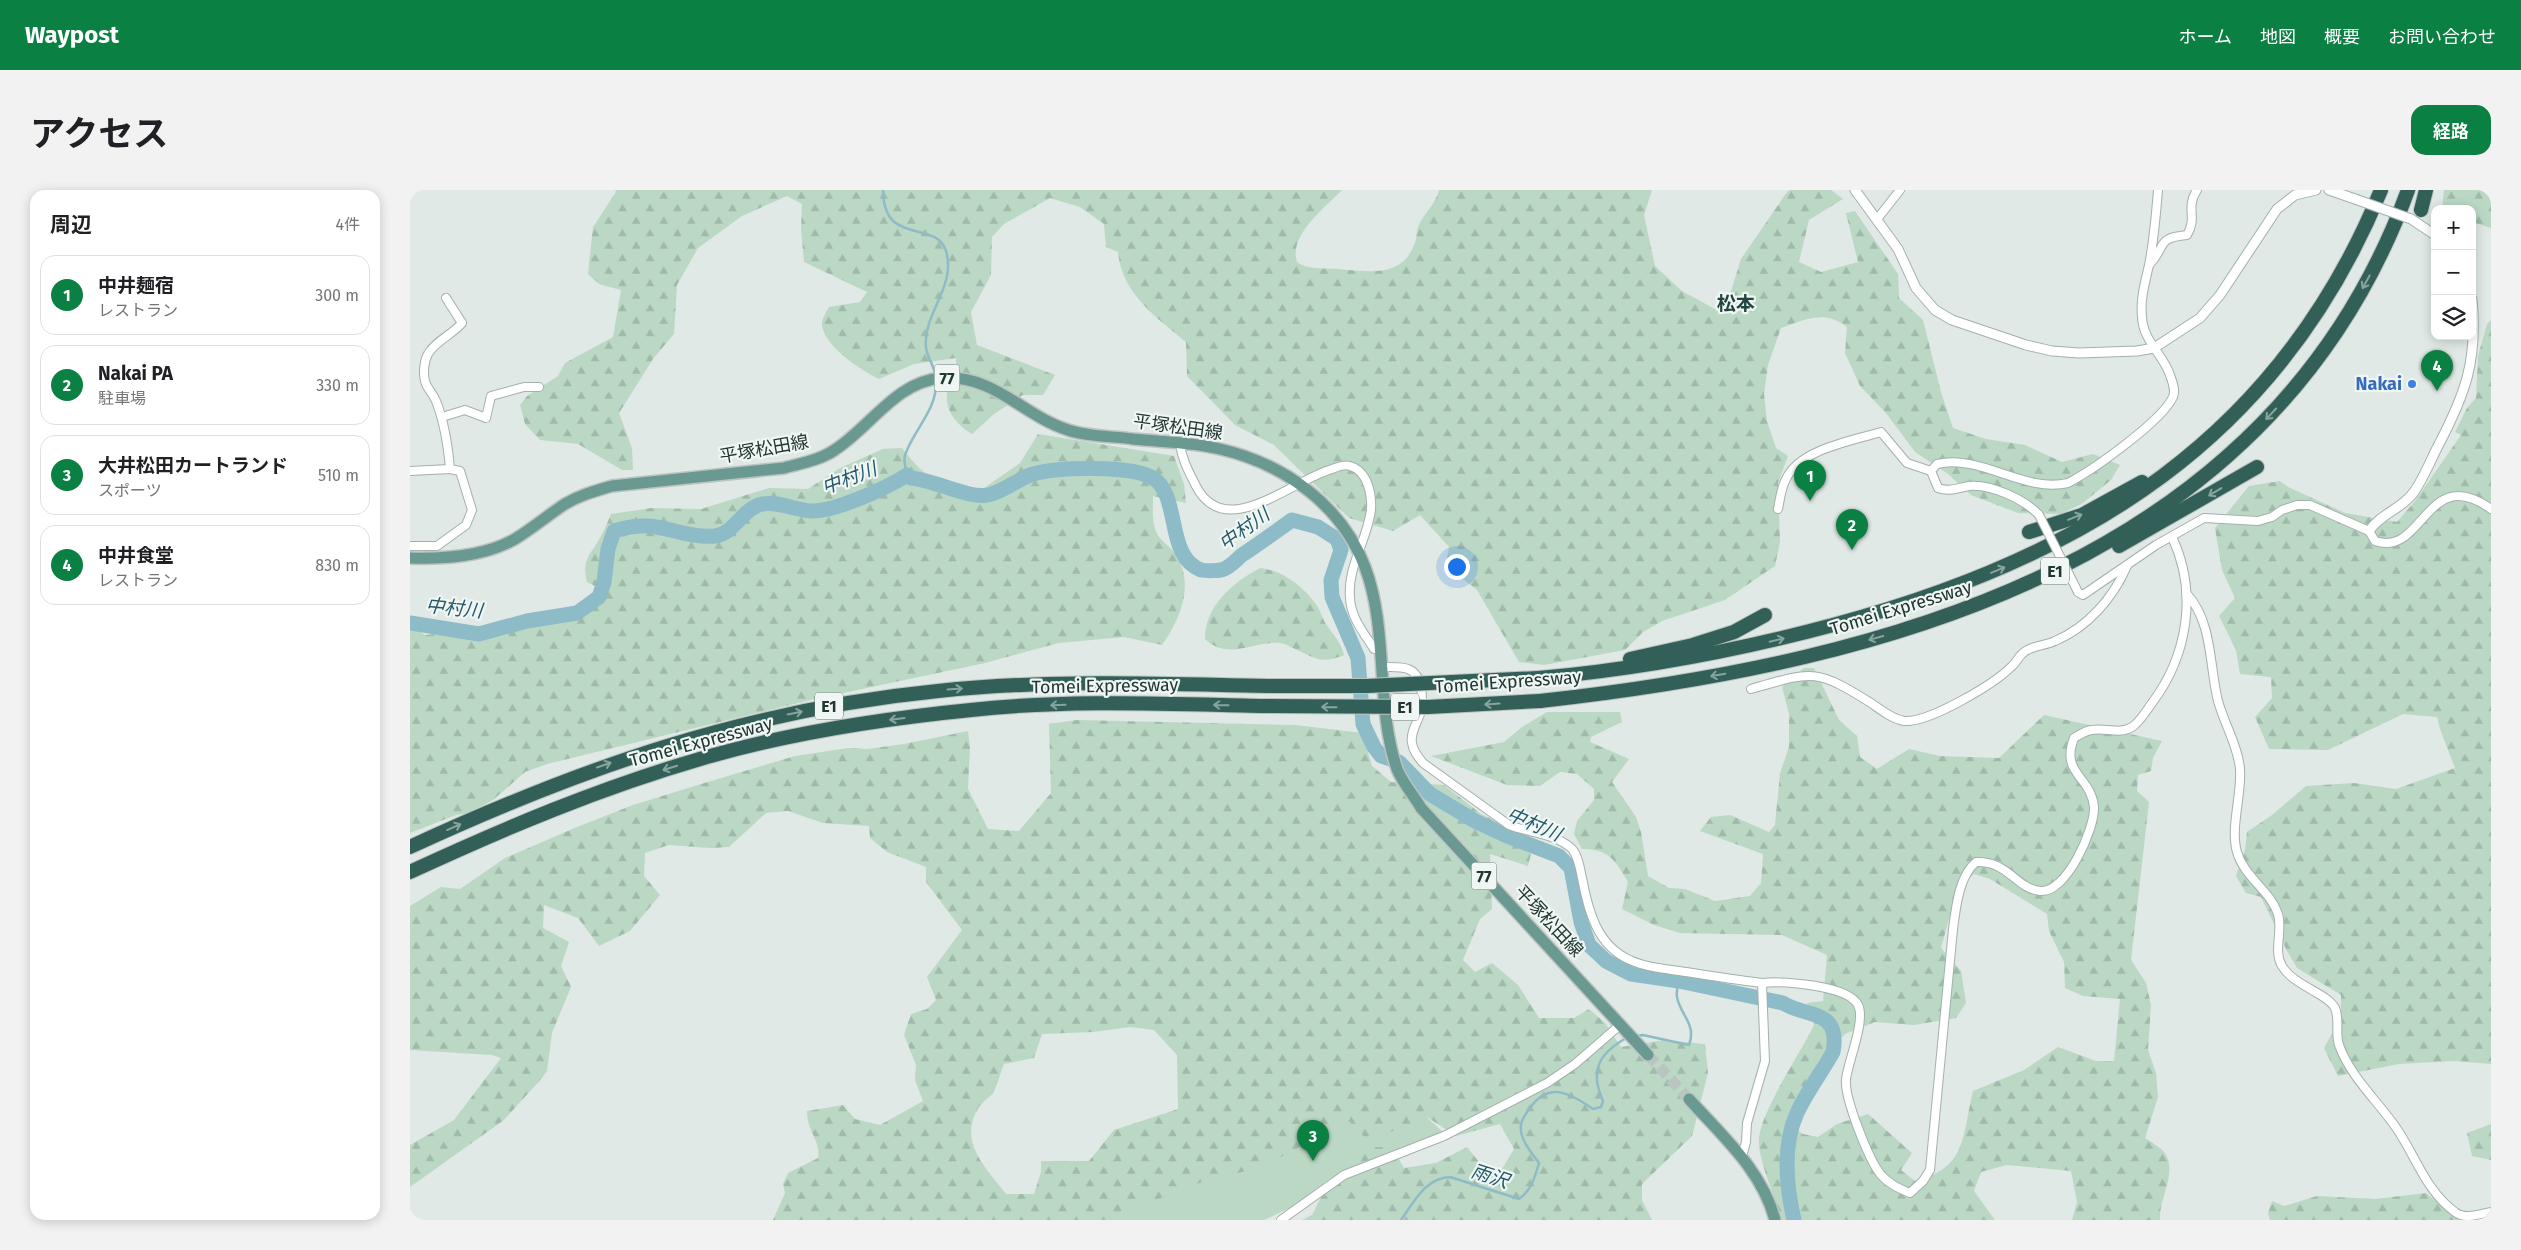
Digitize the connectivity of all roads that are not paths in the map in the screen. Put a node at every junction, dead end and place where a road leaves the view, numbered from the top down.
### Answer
1 (1855, 190) edge
2 (1900, 190) edge
3 (2158, 190) edge
4 (2197, 190) edge
5 (2305, 190) edge
6 (2316, 190) edge
7 (2329, 190) edge
8 (2381, 190) edge
9 (2408, 190) edge
10 (2426, 190) edge
11 (2341, 191) edge
12 (2421, 210) dead end
13 (1878, 218) junction
14 (2431, 232) edge
15 (2149, 265) junction
16 (446, 298) dead end
17 (2322, 306) junction
18 (2473, 340) edge
19 (2154, 348) junction
20 (539, 387) dead end
21 (442, 417) junction
22 (1180, 444) junction
23 (2257, 467) dead end
24 (450, 469) junction
25 (410, 471) edge
26 (1931, 471) junction
27 (1300, 483) junction
28 (1778, 509) dead end
29 (2491, 509) edge
30 (2029, 532) dead end
31 (2369, 532) junction
32 (2172, 537) junction
33 (410, 546) edge
34 (1358, 551) junction
35 (410, 558) edge
36 (2128, 565) junction
37 (2187, 594) junction
38 (1765, 615) dead end
39 (1909, 628) junction
40 (1380, 648) junction
41 (1382, 667) junction
42 (1539, 678) junction
43 (1751, 689) dead end
44 (410, 848) edge
45 (410, 872) edge
46 (1762, 987) junction
47 (1620, 1025) junction
48 (1648, 1055) tunnel mouth
49 (1689, 1099) tunnel mouth
50 (1742, 1157) junction
51 (2491, 1212) edge
52 (1281, 1220) edge
53 (1775, 1220) edge

1 - 13 street
2 - 13 street
3 - 15 street
4 - 15 street
5 - 6 street
5 - 19 street
7 - 11 street
8 - 17 highway, Tomei Expressway / E1
9 -> 39 highway, Tomei Expressway / E1
10 - 12 highway
11 - 14 street, bridge
13 - 19 street
15 - 19 street
16 - 21 street
30 -> 17 highway
42 -> 17 highway, Tomei Expressway / E1
18 - 31 street
19 - 26 street
20 - 21 street
21 - 24 street
22 - 27 main road, 平塚松田線 / 77
22 - 27 street
22 - 35 main road, 平塚松田線 / 77
23 -> 39 highway
24 - 25 street
24 - 33 street
26 - 28 street
26 - 36 street, bridge
27 - 34 main road, 平塚松田線 / 77
27 - 34 street
29 - 31 street
31 - 32 street
32 - 36 street
32 - 37 street
34 - 40 main road, 平塚松田線 / 77
34 - 40 street
36 - 43 street
37 - 46 street
37 - 51 street
38 - 42 highway
39 -> 45 highway, Tomei Expressway / E1, bridge
40 - 41 main road, 平塚松田線 / 77
41 - 46 street
41 - 47 main road, 平塚松田線 / 77
44 -> 42 highway, Tomei Expressway / E1, bridge
46 - 50 street
47 - 48 main road, 平塚松田線 / 77
47 - 52 street
49 - 50 main road
50 - 53 main road

